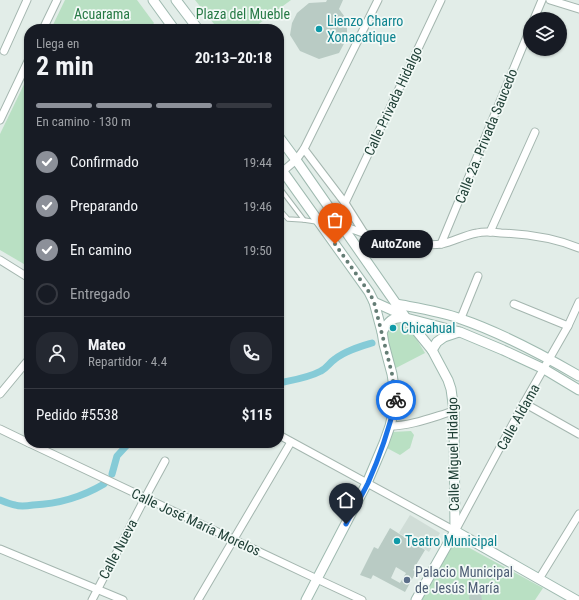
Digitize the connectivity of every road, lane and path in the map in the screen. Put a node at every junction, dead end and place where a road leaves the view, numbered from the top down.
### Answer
1 (27, 0) edge
2 (57, 0) edge
3 (153, 0) edge
4 (176, 0) edge
5 (378, 0) edge
6 (441, 0) edge
7 (542, 0) edge
8 (550, 0) edge
9 (579, 9) edge
10 (537, 12) edge
11 (45, 24) edge
12 (170, 24) edge
13 (194, 24) edge
14 (523, 46) edge
15 (4, 51) dead end
16 (24, 70) edge
17 (0, 120) edge
18 (535, 132) dead end
19 (284, 144) edge
20 (304, 149) junction
21 (296, 160) junction
22 (284, 168) edge
23 (284, 175) edge
24 (284, 194) edge
25 (345, 203) junction
26 (284, 214) edge
27 (304, 220) junction
28 (319, 222) junction
29 (340, 225) junction
30 (490, 232) junction
31 (364, 233) junction
32 (442, 244) junction
33 (579, 248) edge
34 (0, 260) edge
35 (24, 275) edge
36 (478, 276) dead end
37 (384, 288) junction
38 (369, 292) junction
39 (374, 302) junction
40 (579, 302) edge
41 (396, 304) junction
42 (514, 304) dead end
43 (406, 318) junction
44 (461, 318) junction
45 (568, 326) junction
46 (382, 332) junction
47 (460, 332) junction
48 (432, 350) junction
49 (550, 359) junction
50 (24, 365) edge
51 (544, 369) junction
52 (579, 376) edge
53 (579, 390) edge
54 (0, 394) edge
55 (524, 403) junction
56 (454, 411) junction
57 (390, 426) junction
58 (0, 429) edge
59 (579, 434) edge
60 (284, 438) edge
61 (24, 441) edge
62 (291, 442) junction
63 (40, 448) edge
64 (165, 461) dead end
65 (368, 483) junction
66 (145, 498) junction
67 (579, 514) edge
68 (455, 531) junction
69 (234, 540) junction
70 (1, 551) edge
71 (317, 579) junction
72 (539, 579) junction
73 (98, 589) junction
74 (92, 600) edge
75 (123, 600) edge
76 (198, 600) edge
77 (306, 600) edge
78 (362, 600) edge
79 (416, 600) edge
80 (576, 600) edge

1 - 15 street
2 - 11 street
3 - 12 main road
4 - 13 main road
5 - 20 street
6 - 25 street, Calle Privada Hidalgo
7 - 10 street
8 - 9 street
14 - 32 street, Calle 2a. Privada Saucedo
16 - 17 street
18 - 30 street
19 - 21 main road, Calle Miguel Hidalgo
20 - 21 street
20 - 25 street
21 - 22 street
21 - 29 main road, Calle Miguel Hidalgo
23 - 28 main road
24 - 27 lane
25 - 31 street
26 - 27 lane
27 - 28 lane
28 - 38 main road
29 - 31 street
29 - 37 main road, Calle Miguel Hidalgo
30 - 32 street
30 - 33 street
31 - 32 street
34 - 35 street
36 - 44 street
37 - 38 main road
37 - 41 main road, Calle Miguel Hidalgo
38 - 39 main road
39 - 43 main road
39 - 46 main road
40 - 45 street, Calle Aldama
41 - 43 main road, Calle Miguel Hidalgo
41 - 44 main road
42 - 45 street
43 - 46 main road
43 - 47 main road
43 - 48 main road, Calle Miguel Hidalgo
44 - 49 main road
45 - 49 street, Calle Aldama
46 - 57 main road
47 - 48 main road
47 - 51 main road
48 - 56 main road, Calle Miguel Hidalgo
49 - 51 street, Calle Aldama
49 - 52 main road
50 - 54 street
51 - 53 main road
51 - 55 street, Calle Aldama
55 - 59 street
55 - 68 street, Calle Aldama
56 - 57 street
56 - 68 main road, Calle Miguel Hidalgo
57 - 65 main road
58 - 61 street, Calle José María Morelos
60 - 62 street
62 - 65 street
62 - 69 street
63 - 66 street, Calle José María Morelos
64 - 66 street, Calle Nueva
65 - 68 street
65 - 71 main road
66 - 69 street, Calle José María Morelos
66 - 73 street, Calle Nueva
67 - 72 street
68 - 72 main road
68 - 79 main road
69 - 71 street, Calle José María Morelos
69 - 76 street
70 - 73 street
71 - 77 main road
71 - 78 street, Calle José María Morelos
72 - 80 main road
73 - 74 street, Calle Nueva
73 - 75 street

